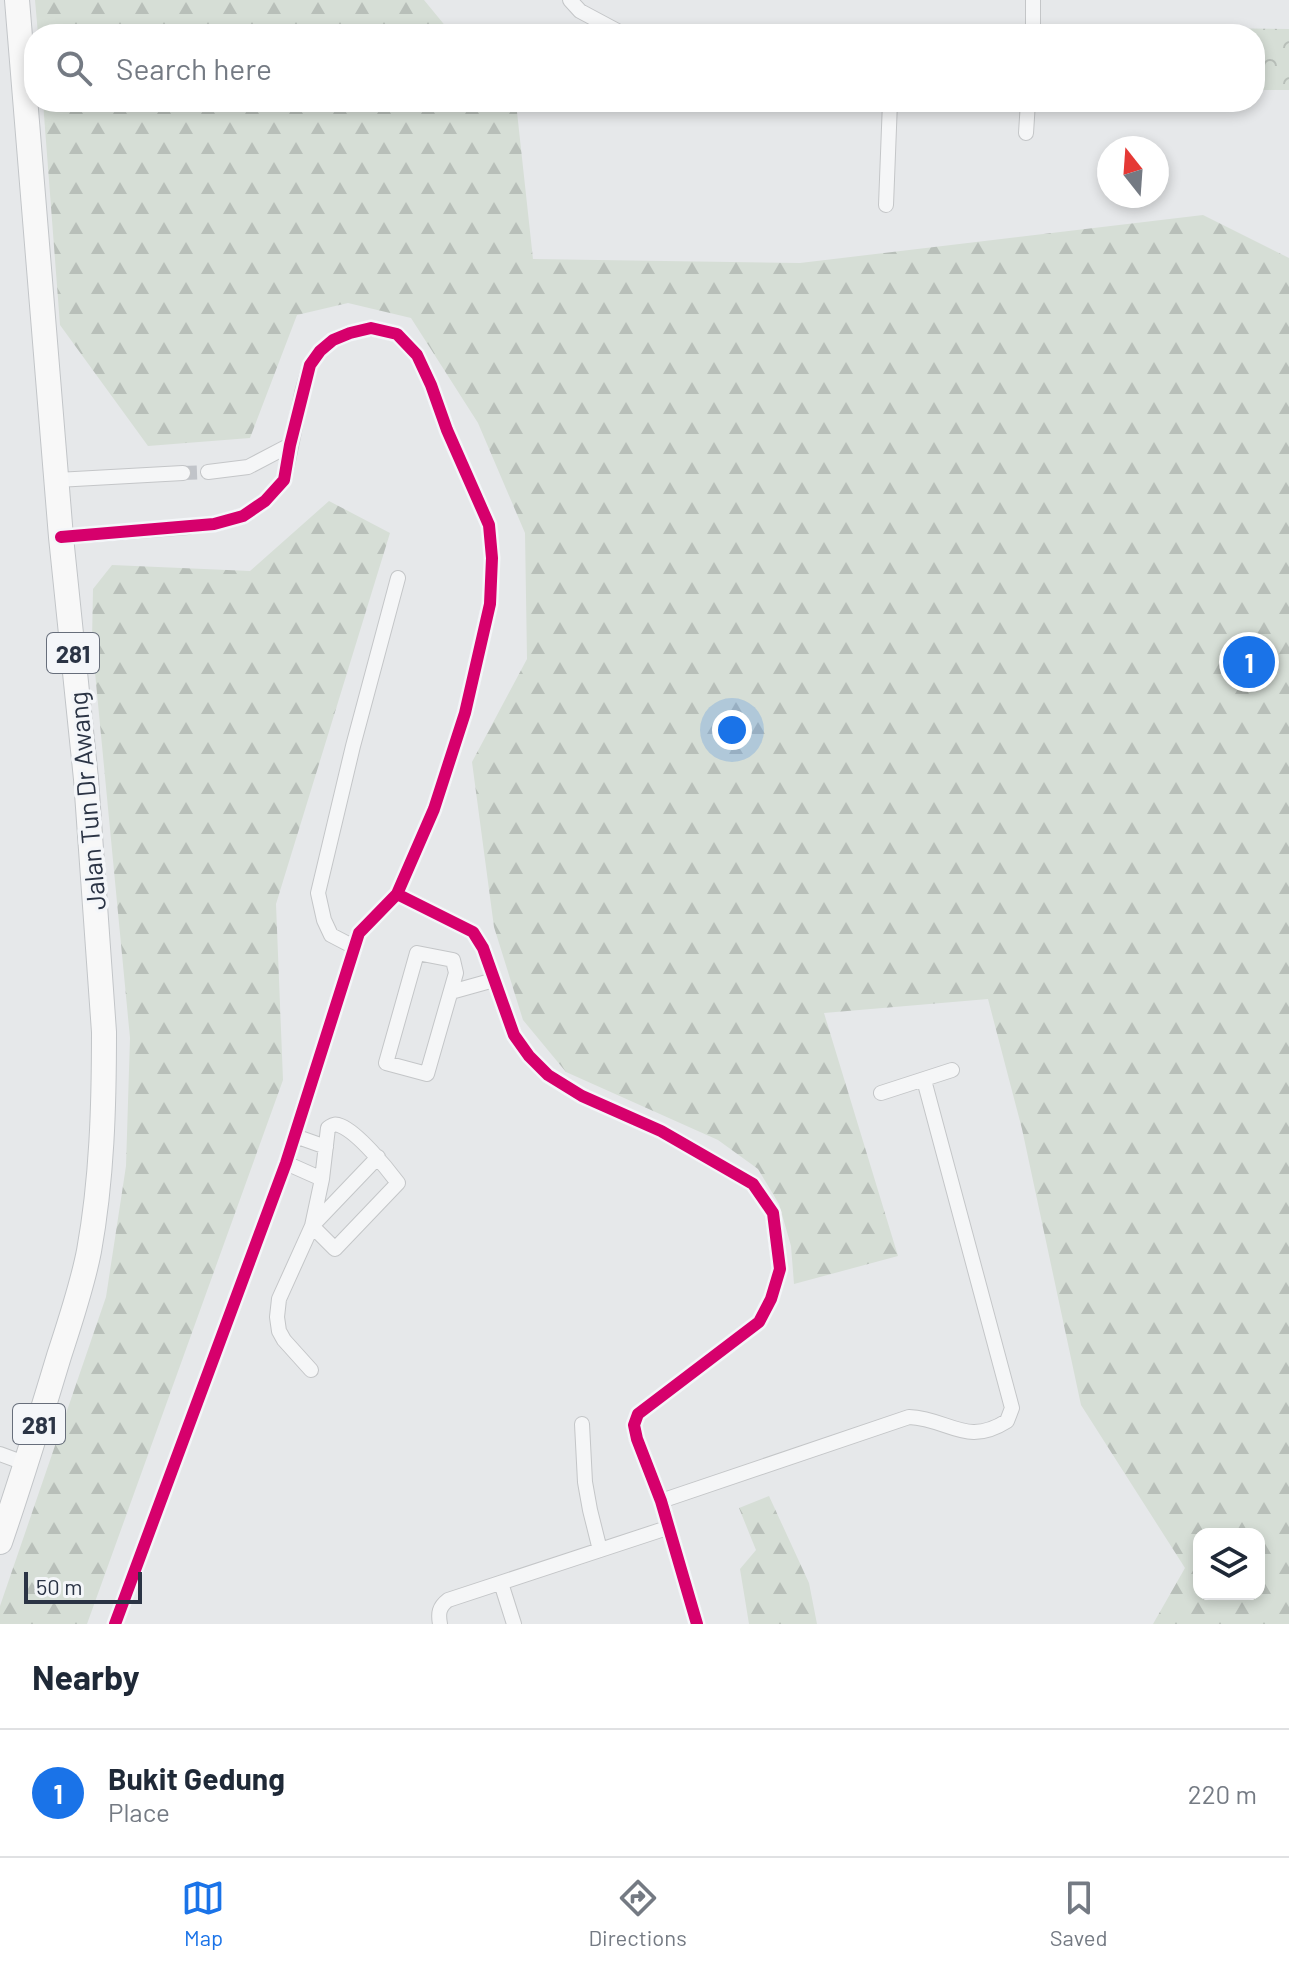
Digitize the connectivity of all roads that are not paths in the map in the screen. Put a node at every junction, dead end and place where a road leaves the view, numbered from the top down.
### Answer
1 (17, 0) edge
2 (1033, 0) edge
3 (575, 6) edge
4 (606, 24) edge
5 (1033, 24) edge
6 (24, 84) edge
7 (26, 112) edge
8 (890, 112) edge
9 (1027, 112) edge
10 (1026, 133) dead end
11 (886, 205) dead end
12 (290, 445) junction
13 (208, 472) tunnel mouth
14 (183, 473) tunnel mouth
15 (57, 480) junction
16 (214, 524) tunnel mouth
17 (188, 527) tunnel mouth
18 (61, 537) junction
19 (398, 578) dead end
20 (397, 894) junction
21 (354, 947) junction
22 (494, 980) junction
23 (451, 992) junction
24 (952, 1070) dead end
25 (924, 1080) junction
26 (881, 1093) dead end
27 (295, 1136) junction
28 (326, 1147) junction
29 (378, 1157) junction
30 (286, 1163) junction
31 (322, 1179) junction
32 (312, 1226) junction
33 (311, 1370) dead end
34 (582, 1424) dead end
35 (0, 1454) edge
36 (27, 1464) junction
37 (661, 1501) junction
38 (667, 1528) junction
39 (0, 1542) edge
40 (600, 1550) junction
41 (501, 1583) junction
42 (115, 1624) edge
43 (440, 1624) edge
44 (514, 1624) edge
45 (697, 1624) edge

1 - 6 main road, Jalan Tun Dr Awang / 281
2 - 5 street
3 - 4 street
7 - 15 main road, Jalan Tun Dr Awang / 281
8 - 11 street
9 - 10 street
12 - 13 street
12 - 16 street
12 - 20 street
14 - 15 street
15 - 18 main road, Jalan Tun Dr Awang / 281
17 - 18 street
18 - 36 main road, Jalan Tun Dr Awang / 281
19 - 21 street
20 - 21 street
20 - 22 street
21 - 27 street
22 - 23 street
22 - 37 street
23 - 23 street
24 - 25 street
25 - 26 street
25 - 37 street
27 - 28 street
27 - 30 street
28 - 29 street
28 - 31 street
29 - 32 street
29 - 32 street
30 - 31 street
30 - 42 street
31 - 32 street
32 - 33 street
34 - 40 street
35 - 36 street
36 - 39 main road, Jalan Tun Dr Awang / 281
37 - 38 street
38 - 40 street
38 - 45 street
40 - 41 street
41 - 43 street
41 - 44 street

